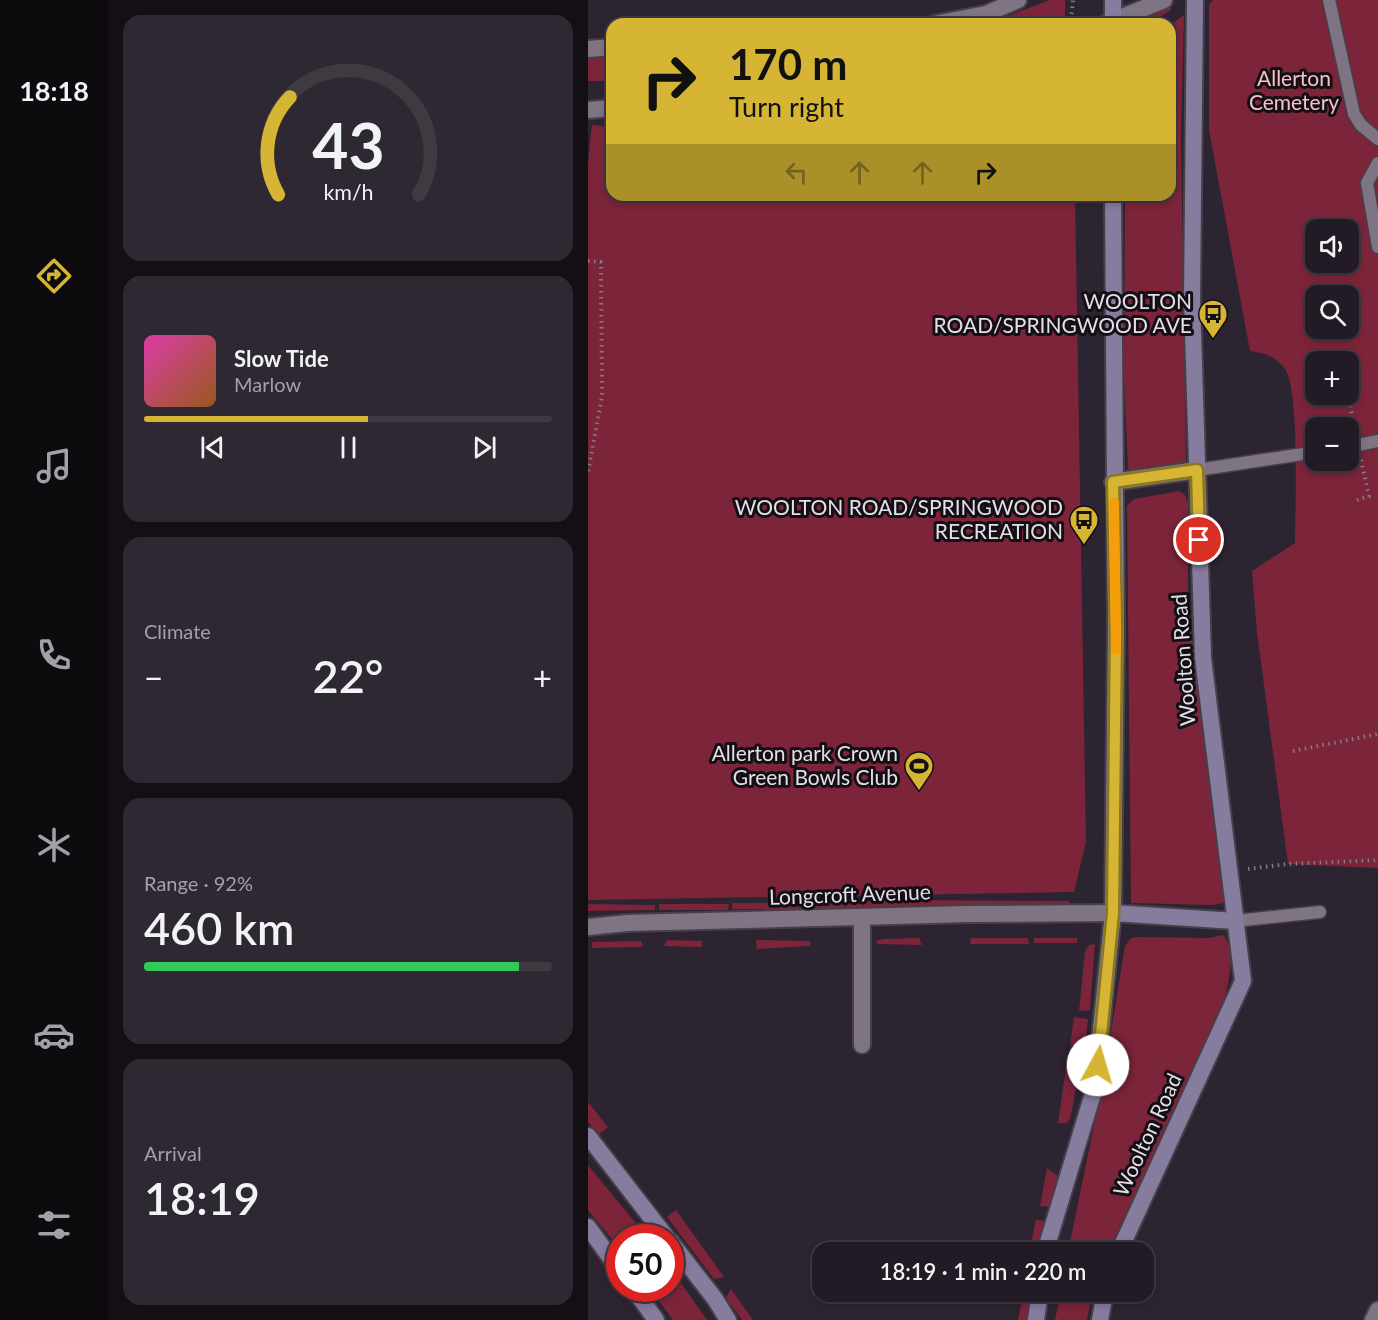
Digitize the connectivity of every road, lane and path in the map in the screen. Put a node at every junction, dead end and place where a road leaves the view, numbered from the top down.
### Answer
1 (1018, 0) edge
2 (1073, 0) edge
3 (1113, 0) edge
4 (1164, 0) edge
5 (1195, 0) edge
6 (1329, 0) edge
7 (965, 18) edge
8 (1071, 18) edge
9 (1111, 18) edge
10 (1123, 18) edge
11 (606, 48) edge
12 (588, 49) edge
13 (606, 108) edge
14 (588, 110) edge
15 (1378, 139) edge
16 (1378, 163) edge
17 (1113, 201) edge
18 (1378, 248) edge
19 (588, 261) edge
20 (1378, 441) edge
21 (1359, 445) edge
22 (1305, 454) edge
23 (1359, 465) edge
24 (1197, 470) junction
25 (588, 472) edge
26 (1113, 482) junction
27 (1357, 500) dead end
28 (1378, 734) edge
29 (1293, 751) dead end
30 (1378, 860) edge
31 (1229, 871) junction
32 (1320, 912) dead end
33 (1113, 913) junction
34 (862, 918) junction
35 (1235, 921) junction
36 (588, 927) edge
37 (862, 1045) dead end
38 (588, 1136) edge
39 (657, 1224) edge
40 (588, 1227) edge
41 (1048, 1242) edge
42 (1124, 1242) edge
43 (606, 1251) edge
44 (684, 1259) edge
45 (643, 1302) edge
46 (1039, 1302) edge
47 (1103, 1302) edge
48 (1378, 1310) edge
49 (656, 1320) edge
50 (728, 1320) edge
51 (1036, 1320) edge
52 (1100, 1320) edge
53 (1373, 1320) edge

1 - 7 street
2 - 8 path
3 - 9 main road
4 - 10 street
5 - 24 main road, Woolton Road
6 - 15 lane
11 - 12 street
13 - 14 street
16 - 18 lane
17 - 26 main road
19 - 25 path
20 - 21 lane
22 - 24 lane
23 - 27 path
24 - 26 main road
24 - 31 main road, Woolton Road
26 - 33 main road
28 - 29 path
30 - 31 path
31 - 35 main road, Woolton Road
32 - 35 lane
33 - 34 street, Longcroft Avenue
33 - 35 main road
33 - 41 main road
34 - 36 street, Longcroft Avenue
34 - 37 street
35 - 42 main road, Woolton Road
38 - 39 main road
40 - 43 main road
44 - 50 main road
45 - 49 main road
46 - 51 main road
47 - 52 main road
48 - 53 street

